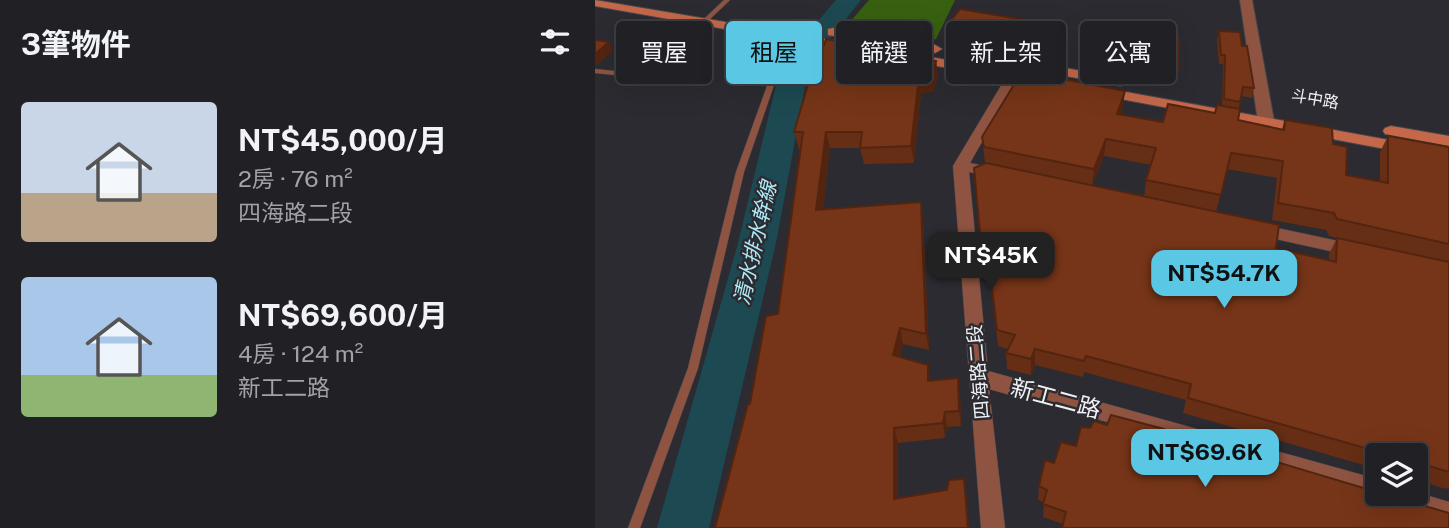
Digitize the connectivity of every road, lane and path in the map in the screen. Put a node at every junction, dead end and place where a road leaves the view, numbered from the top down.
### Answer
1 (651, 0) edge
2 (727, 0) edge
3 (1246, 0) edge
4 (595, 2) edge
5 (716, 11) junction
6 (705, 21) joint
7 (836, 37) edge
8 (595, 72) edge
9 (616, 73) edge
10 (1066, 79) edge
11 (770, 84) edge
12 (1010, 84) edge
13 (1266, 115) junction
14 (1449, 141) edge
15 (1449, 156) edge
16 (961, 166) junction
17 (1015, 177) edge
18 (1232, 224) edge
19 (1368, 254) edge
20 (978, 377) junction
21 (1365, 486) edge
22 (1427, 506) edge
23 (1449, 513) edge
24 (634, 528) edge
25 (993, 528) edge

1 - 5 main road
2 - 5 lane
3 - 13 street
4 - 6 main road
5 - 6 lane
5 - 7 main road
8 - 9 lane
10 - 13 main road, 斗中路
11 - 24 lane
12 - 16 street
13 - 14 main road, 斗中路
13 - 15 main road, 斗中路
16 - 17 street
16 - 20 street, 四海路二段
18 - 19 street
20 - 21 street, 新工二路
20 - 25 street, 四海路二段
22 - 23 street

